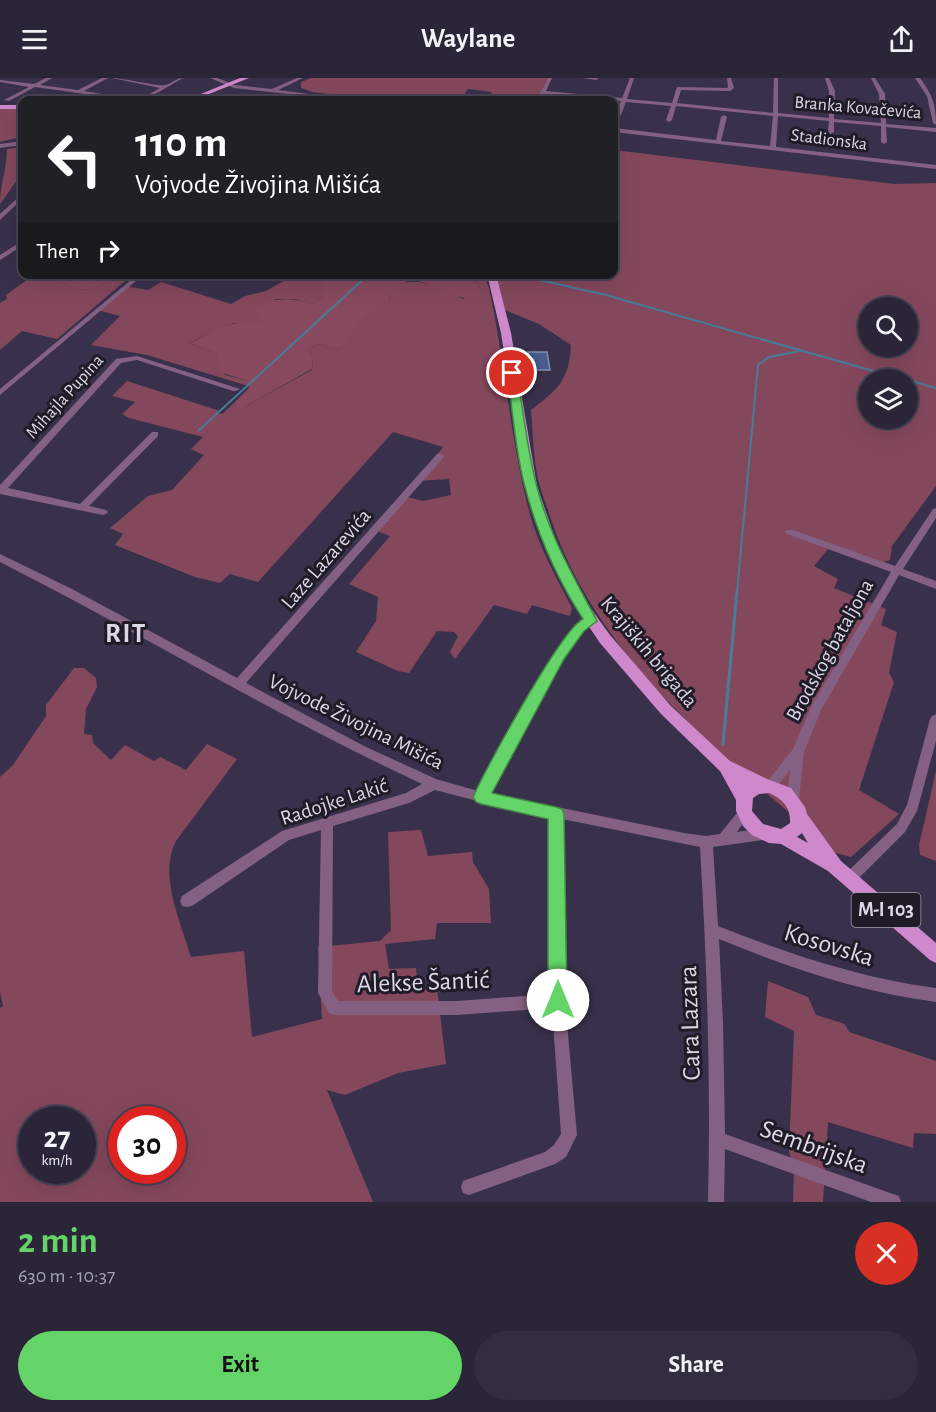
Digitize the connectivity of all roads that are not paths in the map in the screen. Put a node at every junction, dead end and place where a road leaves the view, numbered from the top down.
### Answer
1 (50, 78) edge
2 (106, 78) edge
3 (114, 78) edge
4 (181, 78) edge
5 (213, 78) edge
6 (234, 78) edge
7 (246, 78) edge
8 (301, 78) edge
9 (550, 78) edge
10 (585, 78) edge
11 (632, 78) edge
12 (729, 78) edge
13 (776, 78) edge
14 (827, 78) edge
15 (873, 78) edge
16 (917, 78) edge
17 (596, 79) edge
18 (0, 81) edge
19 (226, 84) junction
20 (34, 86) junction
21 (165, 87) junction
22 (271, 91) junction
23 (78, 92) junction
24 (543, 92) junction
25 (106, 96) edge
26 (149, 96) edge
27 (192, 96) edge
28 (198, 96) edge
29 (305, 96) edge
30 (540, 96) edge
31 (579, 96) edge
32 (7, 100) dead end
33 (618, 100) edge
34 (624, 101) junction
35 (672, 106) junction
36 (0, 107) edge
37 (18, 107) edge
38 (618, 115) dead end
39 (776, 116) junction
40 (724, 117) dead end
41 (669, 120) dead end
42 (831, 121) junction
43 (936, 123) edge
44 (884, 126) junction
45 (618, 130) edge
46 (936, 130) edge
47 (831, 132) dead end
48 (718, 142) junction
49 (884, 142) dead end
50 (18, 144) edge
51 (0, 146) edge
52 (773, 148) junction
53 (936, 167) edge
54 (18, 200) edge
55 (0, 218) edge
56 (18, 246) edge
57 (0, 258) edge
58 (492, 279) edge
59 (133, 281) dead end
60 (236, 389) dead end
61 (0, 393) edge
62 (155, 434) dead end
63 (440, 456) dead end
64 (1, 490) edge
65 (82, 507) junction
66 (936, 511) edge
67 (103, 512) dead end
68 (790, 532) dead end
69 (0, 558) edge
70 (898, 569) junction
71 (936, 585) edge
72 (591, 621) junction
73 (238, 685) junction
74 (936, 719) edge
75 (798, 752) junction
76 (725, 766) junction
77 (434, 784) junction
78 (767, 786) junction
79 (481, 797) junction
80 (793, 799) junction
81 (744, 806) junction
82 (556, 814) junction
83 (800, 818) junction
84 (327, 822) junction
85 (763, 834) junction
86 (783, 837) junction
87 (723, 840) junction
88 (706, 842) junction
89 (835, 867) junction
90 (849, 879) junction
91 (187, 901) dead end
92 (712, 930) junction
93 (936, 954) edge
94 (936, 995) edge
95 (558, 1000) junction
96 (718, 1139) junction
97 (469, 1187) dead end
98 (716, 1202) edge
99 (893, 1202) edge

1 - 20 street
2 - 23 street
3 - 21 street
4 - 21 street
5 - 19 street
6 - 19 main road
7 - 19 main road
8 - 22 street
9 - 24 street
10 - 17 street
11 - 34 street
12 - 35 street
13 - 39 street
14 - 42 street
15 - 44 street
16 - 43 street
18 - 20 street
19 - 22 street
19 - 27 main road
19 - 28 main road
20 - 23 street
20 - 32 street
21 - 26 street
22 - 29 street
23 - 25 street
24 - 30 street
24 - 31 street, Branka Kovačevića
33 - 34 street, Branka Kovačevića
34 - 35 street, Branka Kovačevića
34 - 38 street
35 - 39 street, Branka Kovačevića
35 - 41 street
36 - 37 main road
39 - 42 street, Branka Kovačevića
39 - 52 street, Branka Kovačevića
40 - 48 street
42 - 44 street, Branka Kovačevića
42 - 47 street
44 - 46 street, Branka Kovačevića
44 - 49 street
45 - 48 street, Stadionska
48 - 52 street, Stadionska
50 - 51 street
52 - 53 street, Stadionska
54 - 55 street
56 - 57 street
58 - 72 main road, Krajiških brigada
59 - 61 street
60 - 64 street, Mihajla Pupina
62 - 65 street
63 - 73 street, Laze Lazarevića
64 - 65 street
65 - 67 street
66 - 70 street, Brodskog bataljona
68 - 70 street, Brodskog bataljona
69 - 73 street, Vojvode Živojina Mišića
70 - 71 street, Brodskog bataljona
70 - 75 street, Brodskog bataljona
72 - 76 main road, Krajiških brigada
72 - 79 street
73 - 77 street, Vojvode Živojina Mišića
74 - 90 street
75 - 78 street, Brodskog bataljona
75 - 80 street, Brodskog bataljona
76 - 78 main road, Krajiških brigada
76 - 81 main road, Krajiških brigada
77 - 79 street, Vojvode Živojina Mišića
77 - 84 street, Radojke Lakić
78 - 80 main road
78 - 81 main road
79 - 82 street, Vojvode Živojina Mišića
80 - 83 main road, M-I 103
81 - 85 main road
81 - 87 street
82 - 88 street, Vojvode Živojina Mišića
82 - 95 street
83 - 86 main road
83 - 89 main road, M-I 103
84 - 91 street, Radojke Lakić
84 - 95 street, Alekse Šantić
85 - 86 main road, M-I 103
85 - 87 street, Vojvode Živojina Mišića
86 - 89 main road, M-I 103
87 - 88 street, Vojvode Živojina Mišića
88 - 92 street, Cara Lazara
89 - 90 main road, M-I 103
90 - 93 main road, M-I 103
92 - 94 street, Kosovska
92 - 96 street, Cara Lazara
95 - 97 street
96 - 98 street, Cara Lazara
96 - 99 street, Sembrijska

